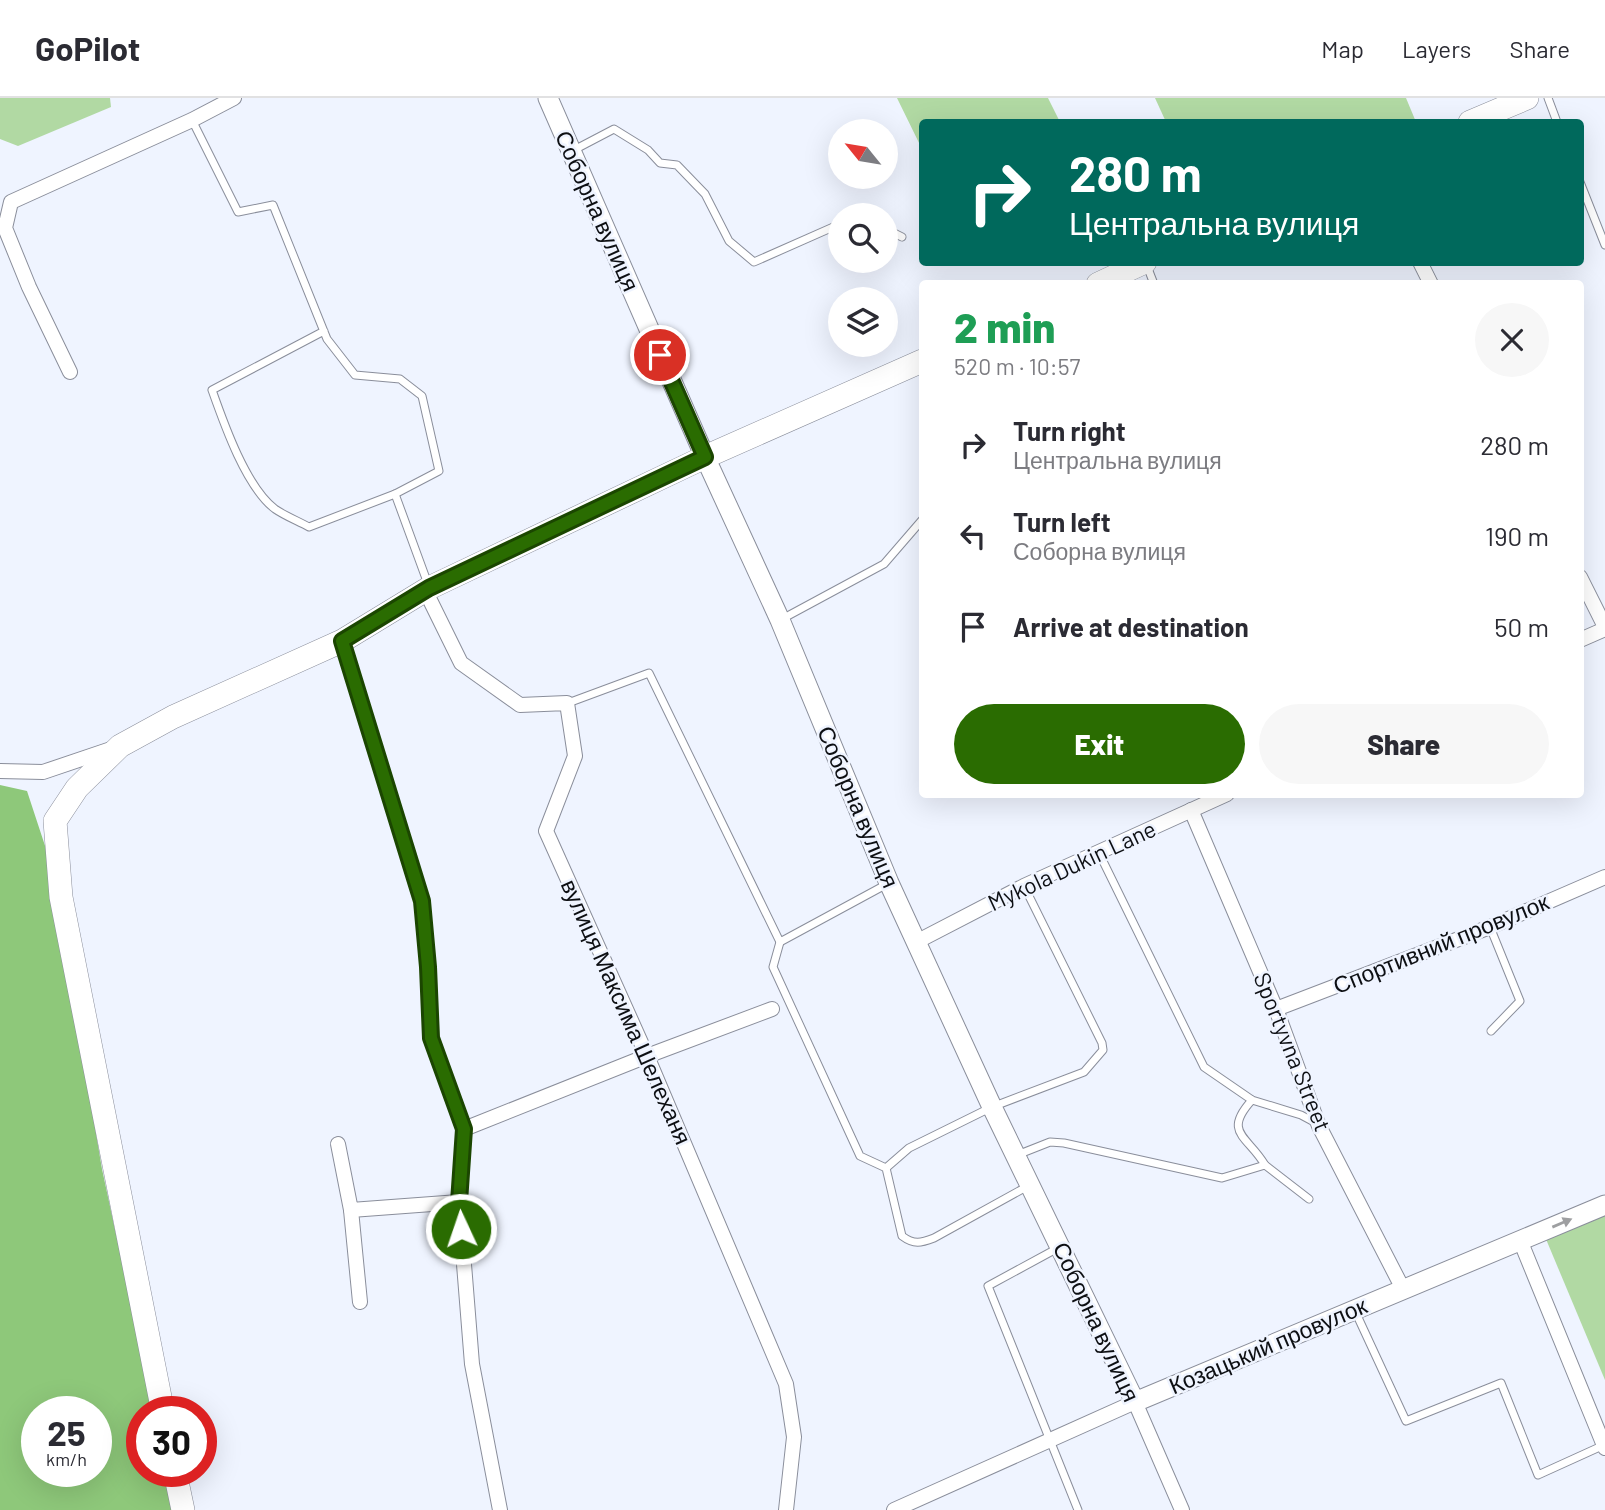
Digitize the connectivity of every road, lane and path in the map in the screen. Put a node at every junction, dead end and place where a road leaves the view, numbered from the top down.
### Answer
1 (548, 98) edge
2 (1527, 98) edge
3 (1548, 98) edge
4 (231, 99) edge
5 (1477, 119) edge
6 (1556, 119) edge
7 (192, 120) junction
8 (572, 152) junction
9 (1584, 192) edge
10 (828, 228) edge
11 (898, 235) edge
12 (902, 237) dead end
13 (1605, 245) edge
14 (1136, 266) edge
15 (1107, 280) edge
16 (324, 331) junction
17 (919, 362) edge
18 (70, 372) dead end
19 (705, 457) junction
20 (395, 494) junction
21 (919, 523) edge
22 (1584, 588) edge
23 (427, 589) junction
24 (780, 620) junction
25 (1605, 628) edge
26 (1584, 638) edge
27 (342, 641) junction
28 (567, 704) junction
29 (120, 746) junction
30 (0, 771) edge
31 (1218, 798) edge
32 (1191, 810) junction
33 (1099, 853) junction
34 (1605, 877) edge
35 (889, 883) junction
36 (1024, 886) junction
37 (1490, 926) junction
38 (918, 941) junction
39 (780, 942) junction
40 (772, 1009) dead end
41 (1276, 1009) junction
42 (1491, 1031) dead end
43 (648, 1056) junction
44 (1252, 1100) junction
45 (992, 1107) junction
46 (1319, 1126) junction
47 (464, 1129) junction
48 (338, 1144) dead end
49 (1017, 1155) junction
50 (1265, 1165) junction
51 (886, 1168) junction
52 (1031, 1185) junction
53 (1309, 1199) dead end
54 (459, 1202) junction
55 (1605, 1205) edge
56 (351, 1210) junction
57 (1520, 1240) junction
58 (1060, 1246) junction
59 (1403, 1289) junction
60 (360, 1302) dead end
61 (1354, 1310) junction
62 (160, 1396) edge
63 (1135, 1402) junction
64 (1048, 1441) junction
65 (1604, 1446) edge
66 (178, 1487) edge
67 (183, 1510) edge
68 (500, 1510) edge
69 (786, 1510) edge
70 (894, 1510) edge
71 (1078, 1510) edge
72 (1182, 1510) edge

1 - 8 street, Соборна вулиця
2 - 5 main road
3 - 6 lane
4 - 7 street
7 - 16 lane
7 - 18 street
8 - 10 lane
8 - 19 street, Соборна вулиця
9 - 13 lane
11 - 12 lane
14 - 15 main road
16 - 20 lane
16 - 20 lane
17 - 19 main road
19 - 23 main road
19 - 24 street, Соборна вулиця
20 - 23 lane
21 - 24 lane
22 - 25 street
23 - 27 main road
23 - 28 street
24 - 35 street, Соборна вулиця
25 - 26 street
27 - 29 main road
27 - 47 street
28 - 39 lane
28 - 43 street, вулиця Максима Шелеханя
29 - 30 street
29 - 62 main road
31 - 32 street, Mykola Dukin Lane
32 - 33 street, Mykola Dukin Lane
32 - 41 street, Sportyvna Street
33 - 36 street, Mykola Dukin Lane
33 - 44 lane
34 - 37 street, Спортивний провулок
35 - 38 street, Соборна вулиця
35 - 39 lane
36 - 38 street, Mykola Dukin Lane
36 - 45 lane
37 - 41 street, Спортивний провулок
37 - 42 lane
38 - 45 street, Соборна вулиця
39 - 51 lane
40 - 43 street
41 - 46 street, Sportyvna Street
43 - 47 street
43 - 69 street, вулиця Максима Шелеханя
44 - 46 lane
44 - 50 lane
45 - 49 street, Соборна вулиця
45 - 51 lane
46 - 59 street, Sportyvna Street
47 - 54 street
48 - 56 street
49 - 50 lane
49 - 52 street, Соборна вулиця
50 - 53 lane
51 - 52 lane
52 - 58 street, Соборна вулиця
54 - 56 street
54 - 68 street
57 -> 55 street, Козацький провулок
56 - 60 street
57 - 59 street, Козацький провулок
57 - 65 street
58 - 63 street, Соборна вулиця
58 - 64 lane
59 - 61 street, Козацький провулок
61 - 63 street, Козацький провулок
61 - 65 lane
63 - 64 street, Козацький провулок
63 - 72 street, Соборна вулиця
64 - 70 street, Козацький провулок
64 - 71 lane
66 - 67 main road

